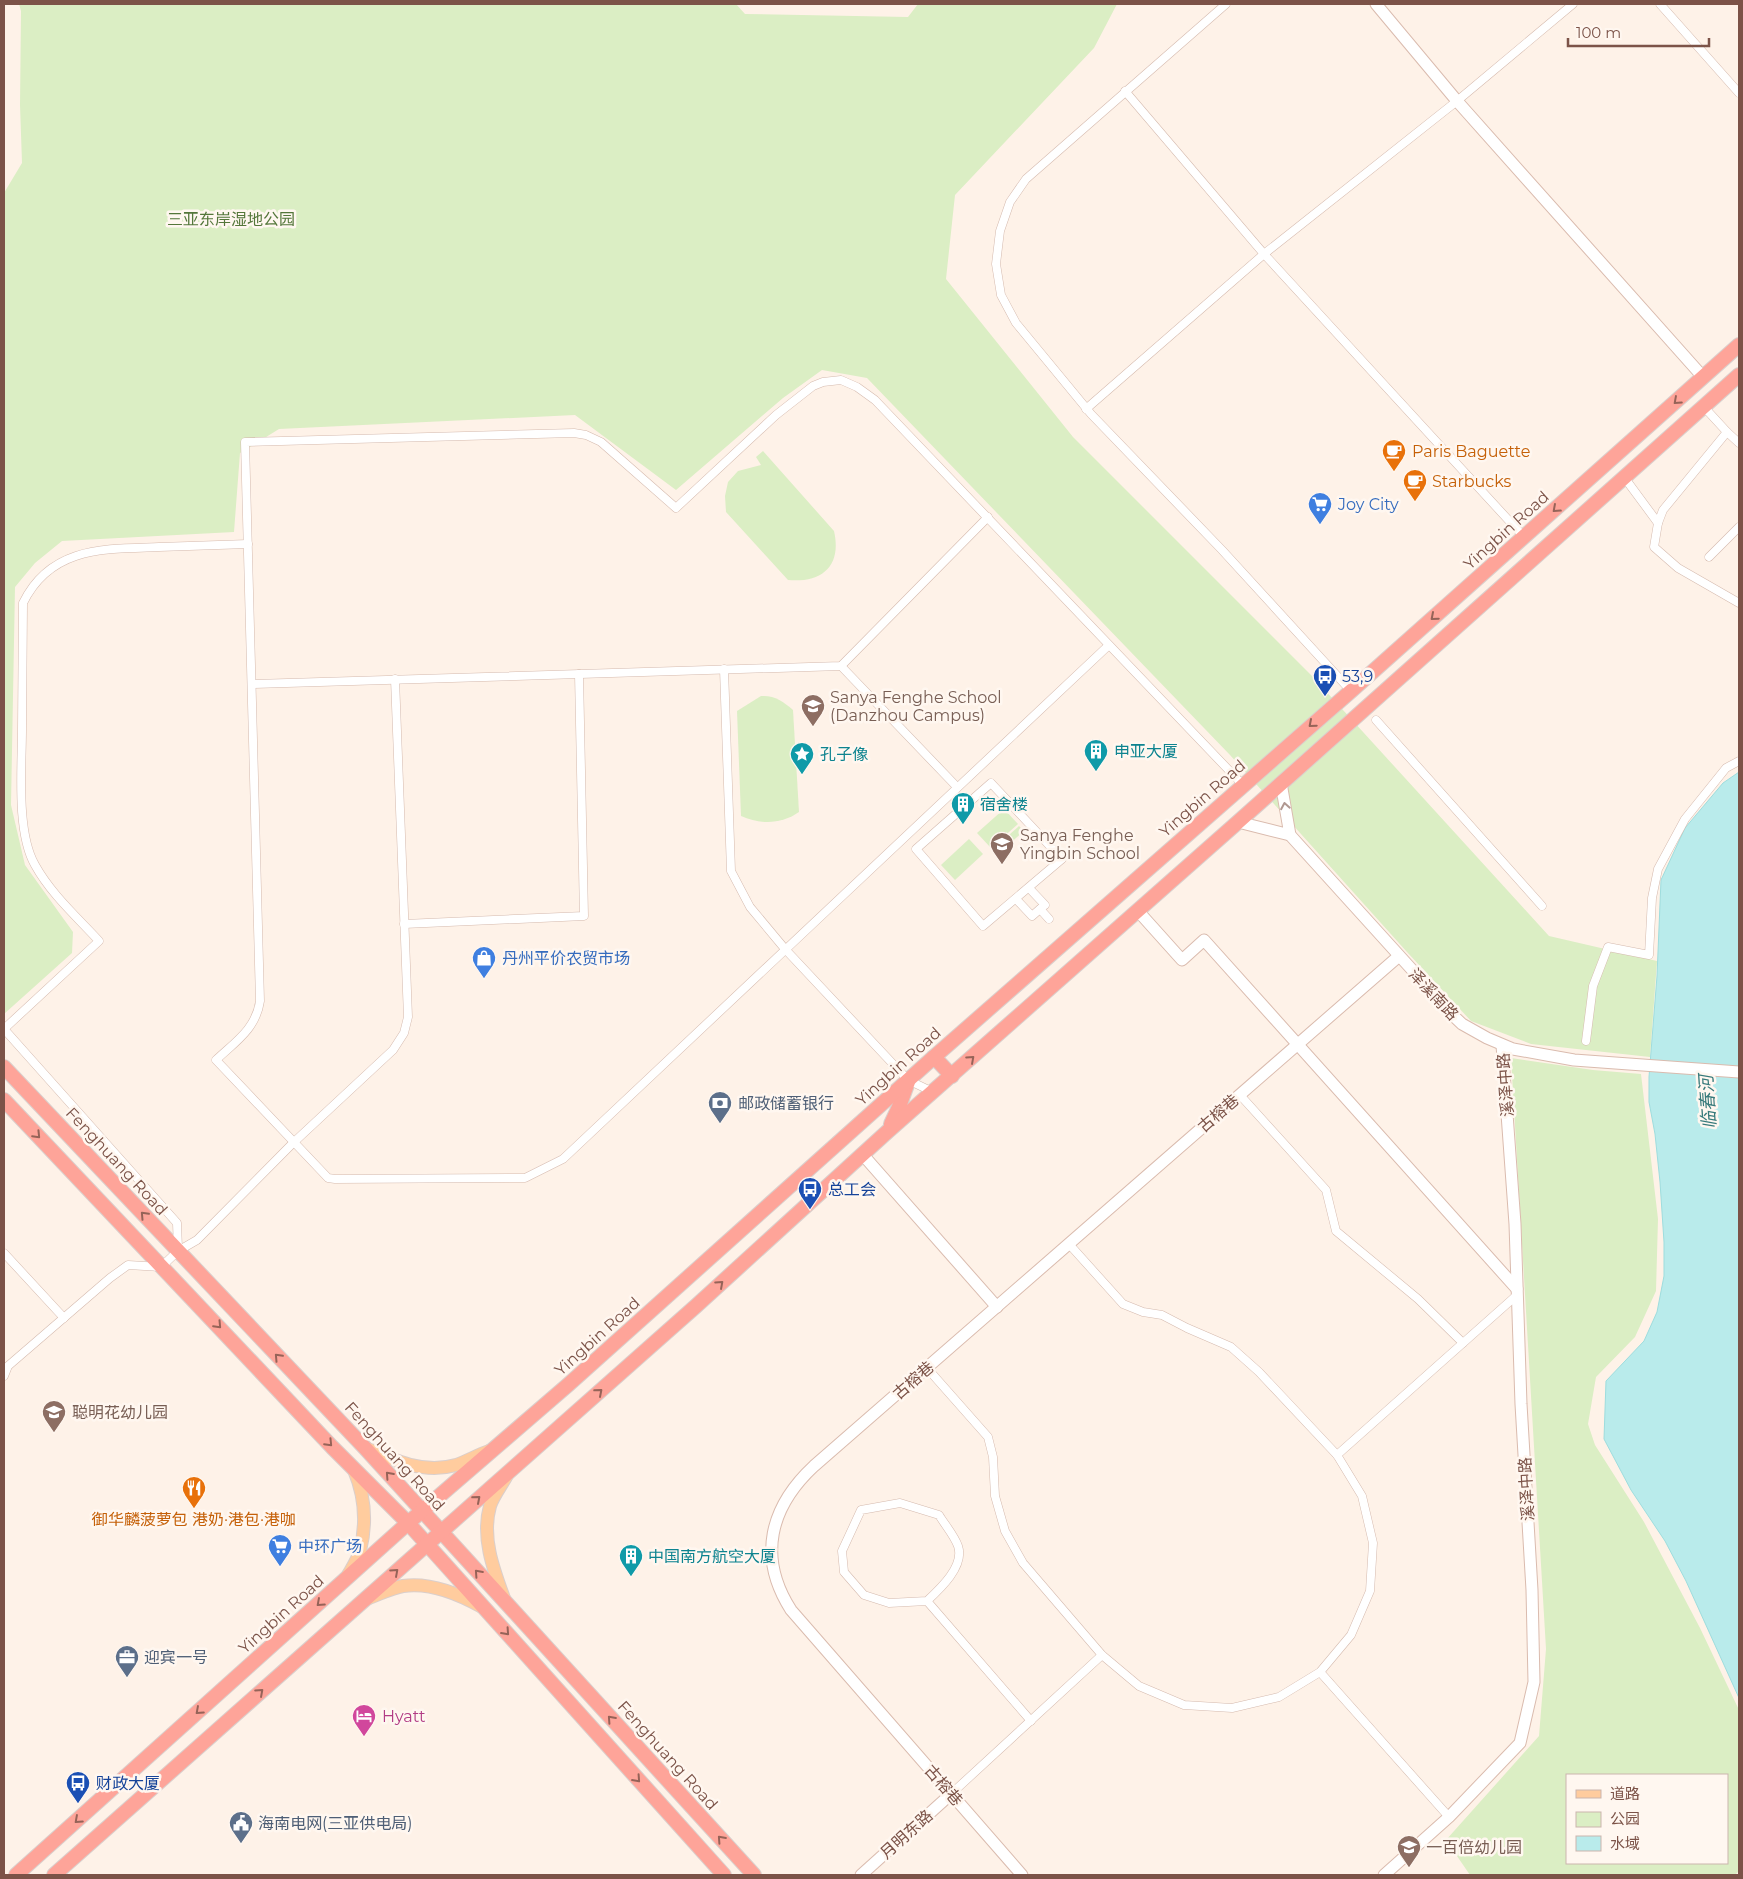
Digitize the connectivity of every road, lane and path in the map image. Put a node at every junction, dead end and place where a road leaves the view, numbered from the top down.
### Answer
1 (1226, 4) edge
2 (1376, 4) edge
3 (1574, 4) edge
4 (1660, 4) edge
5 (1124, 91) junction
6 (1739, 93) edge
7 (1457, 101) junction
8 (1264, 254) junction
9 (1739, 345) edge
10 (1739, 375) edge
11 (1703, 377) junction
12 (1704, 407) junction
13 (1086, 409) junction
14 (1727, 432) junction
15 (1739, 435) edge
16 (1739, 443) edge
17 (1624, 477) junction
18 (988, 517) junction
19 (1658, 523) junction
20 (1739, 527) edge
21 (1524, 537) junction
22 (248, 544) junction
23 (1709, 557) dead end
24 (1739, 603) edge
25 (1109, 645) junction
26 (841, 666) junction
27 (724, 669) junction
28 (579, 674) junction
29 (395, 679) junction
30 (253, 684) junction
31 (1351, 691) junction
32 (1376, 720) dead end
33 (1739, 761) edge
34 (1281, 783) junction
35 (1243, 785) junction
36 (957, 787) junction
37 (1238, 822) junction
38 (1290, 835) junction
39 (1029, 888) junction
40 (1016, 898) junction
41 (1542, 906) dead end
42 (1040, 909) junction
43 (1138, 911) junction
44 (1049, 919) dead end
45 (404, 924) junction
46 (785, 949) junction
47 (1399, 956) junction
48 (4, 1029) edge
49 (1586, 1042) dead end
50 (1297, 1044) junction
51 (1502, 1045) junction
52 (934, 1057) junction
53 (4, 1067) edge
54 (1739, 1072) edge
55 (952, 1076) junction
56 (908, 1080) junction
57 (933, 1092) junction
58 (1240, 1095) junction
59 (4, 1100) edge
60 (874, 1112) junction
61 (887, 1132) junction
62 (293, 1142) junction
63 (863, 1155) junction
64 (1069, 1244) junction
65 (178, 1250) junction
66 (4, 1253) edge
67 (161, 1267) junction
68 (1517, 1292) junction
69 (997, 1306) junction
70 (64, 1318) junction
71 (1464, 1343) junction
72 (927, 1368) junction
73 (4, 1376) edge
74 (365, 1448) junction
75 (494, 1449) junction
76 (1336, 1456) junction
77 (350, 1464) junction
78 (509, 1470) junction
79 (422, 1512) junction
80 (408, 1523) junction
81 (440, 1531) junction
82 (426, 1544) junction
83 (347, 1579) junction
84 (363, 1600) junction
85 (927, 1601) junction
86 (507, 1605) junction
87 (484, 1608) junction
88 (1102, 1655) junction
89 (1320, 1672) junction
90 (1031, 1721) junction
91 (951, 1794) junction
92 (1449, 1817) junction
93 (16, 1875) edge
94 (54, 1875) edge
95 (724, 1875) edge
96 (754, 1875) edge
97 (861, 1875) edge
98 (1022, 1875) edge
99 (1384, 1875) edge

1 - 5 street
2 - 7 street
3 - 7 street
4 - 6 street
5 - 8 street
5 - 13 street
7 - 8 street
7 - 11 street
8 - 13 street
8 - 21 street
9 - 11 highway, Yingbin Road
10 - 12 highway
11 -> 21 highway, Yingbin Road
12 - 14 street
12 - 17 highway
13 - 31 street
14 - 15 street
14 - 16 street
14 - 19 street
17 - 19 street
17 - 34 highway
18 - 22 street
18 - 25 street
18 - 26 street
19 - 24 street
20 - 23 street
21 -> 31 highway, Yingbin Road
22 - 30 street
22 - 48 street
25 - 35 street
25 - 36 street
26 - 27 street
26 - 36 street
27 - 28 street
27 - 46 street
28 - 29 street
28 - 45 street
29 - 30 street
29 - 45 street
30 - 62 street
31 -> 35 highway, Yingbin Road
32 - 41 street
33 - 49 street
34 - 37 highway
38 -> 34 street
35 - 52 highway, Yingbin Road
36 - 46 street
37 - 38 street
37 - 43 highway
38 - 47 street, 泽溪南路
39 - 40 street
39 - 40 street
39 - 42 street
40 - 42 street
42 - 44 street
43 - 50 street
55 -> 43 highway
45 - 62 street
46 - 56 street
46 - 62 street
47 - 50 street, 古榕巷
47 - 51 street, 泽溪南路
48 - 65 street
50 - 58 street, 古榕巷
50 - 68 street
51 - 54 street, 泽溪南路
51 - 68 street, 溪泽中路
52 - 55 highway
52 - 56 highway, Yingbin Road
65 -> 53 highway, Fenghuang Road
55 - 57 highway
56 - 57 street
56 - 60 highway, Yingbin Road
56 - 61 highway
57 - 61 highway
58 - 64 street, 古榕巷
58 - 71 street
59 -> 67 highway
60 - 61 highway
60 - 75 highway, Yingbin Road
61 - 63 highway
62 - 65 street
63 - 69 street
78 -> 63 highway
64 - 69 street, 古榕巷
64 - 76 street
65 - 67 street
74 -> 65 highway, Fenghuang Road
66 - 70 street
67 - 70 street
67 -> 77 highway
68 - 71 street
68 - 92 street, 溪泽中路
69 - 72 street, 古榕巷
70 - 73 street
71 - 76 street
72 - 88 street
72 - 91 street, 古榕巷
74 - 75 main road
79 -> 74 highway, Fenghuang Road
75 - 79 highway, Yingbin Road
76 - 89 street
77 - 80 highway
77 - 83 main road
81 -> 78 highway
78 - 86 main road
79 - 80 highway, Yingbin Road
79 - 81 highway, Fenghuang Road
80 - 82 highway
80 - 83 highway, Yingbin Road
81 - 82 highway
86 -> 81 highway, Fenghuang Road
84 -> 82 highway
82 - 87 highway
83 -> 93 highway, Yingbin Road
84 - 87 main road
94 -> 84 highway
85 - 85 street
85 - 90 street
96 -> 86 highway, Fenghuang Road
87 -> 95 highway
88 - 89 street
88 - 90 street
89 - 92 street
90 - 91 street
91 - 97 street, 月明东路
91 - 98 street, 古榕巷
92 - 99 street, 溪泽中路

